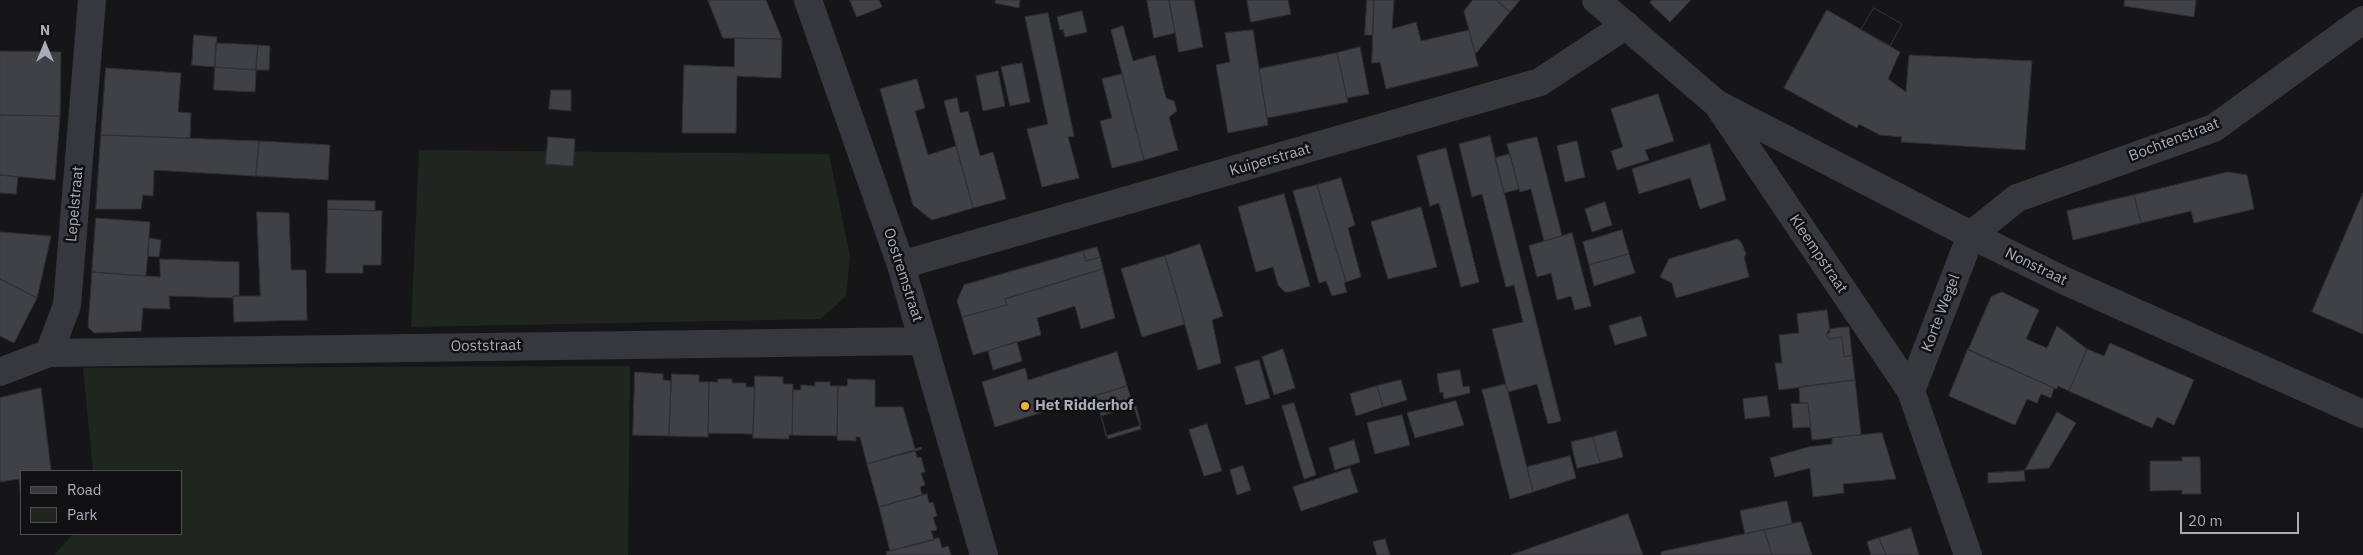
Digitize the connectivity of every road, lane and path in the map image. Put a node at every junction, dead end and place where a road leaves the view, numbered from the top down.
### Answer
1 (92, 0) edge
2 (808, 0) edge
3 (1596, 0) edge
4 (2363, 20) edge
5 (1626, 25) junction
6 (1717, 104) junction
7 (1971, 235) junction
8 (901, 265) junction
9 (923, 341) junction
10 (48, 353) junction
11 (0, 372) edge
12 (1911, 391) junction
13 (2363, 414) edge
14 (984, 555) edge
15 (1968, 555) edge

1 - 10 street, Lepelstraat
2 - 8 street, Oostremstraat
3 - 5 street, Kleempstraat
4 - 7 street, Bochtenstraat
5 - 6 street, Kleempstraat
5 - 8 street, Kuiperstraat
6 - 7 street, Nonstraat
6 - 12 street, Kleempstraat
7 - 12 street, Korte Wegel
7 - 13 street, Nonstraat
8 - 9 street, Oostremstraat
9 - 10 street, Ooststraat
9 - 14 street, Oostremstraat
10 - 11 street
12 - 15 street, Kleempstraat

